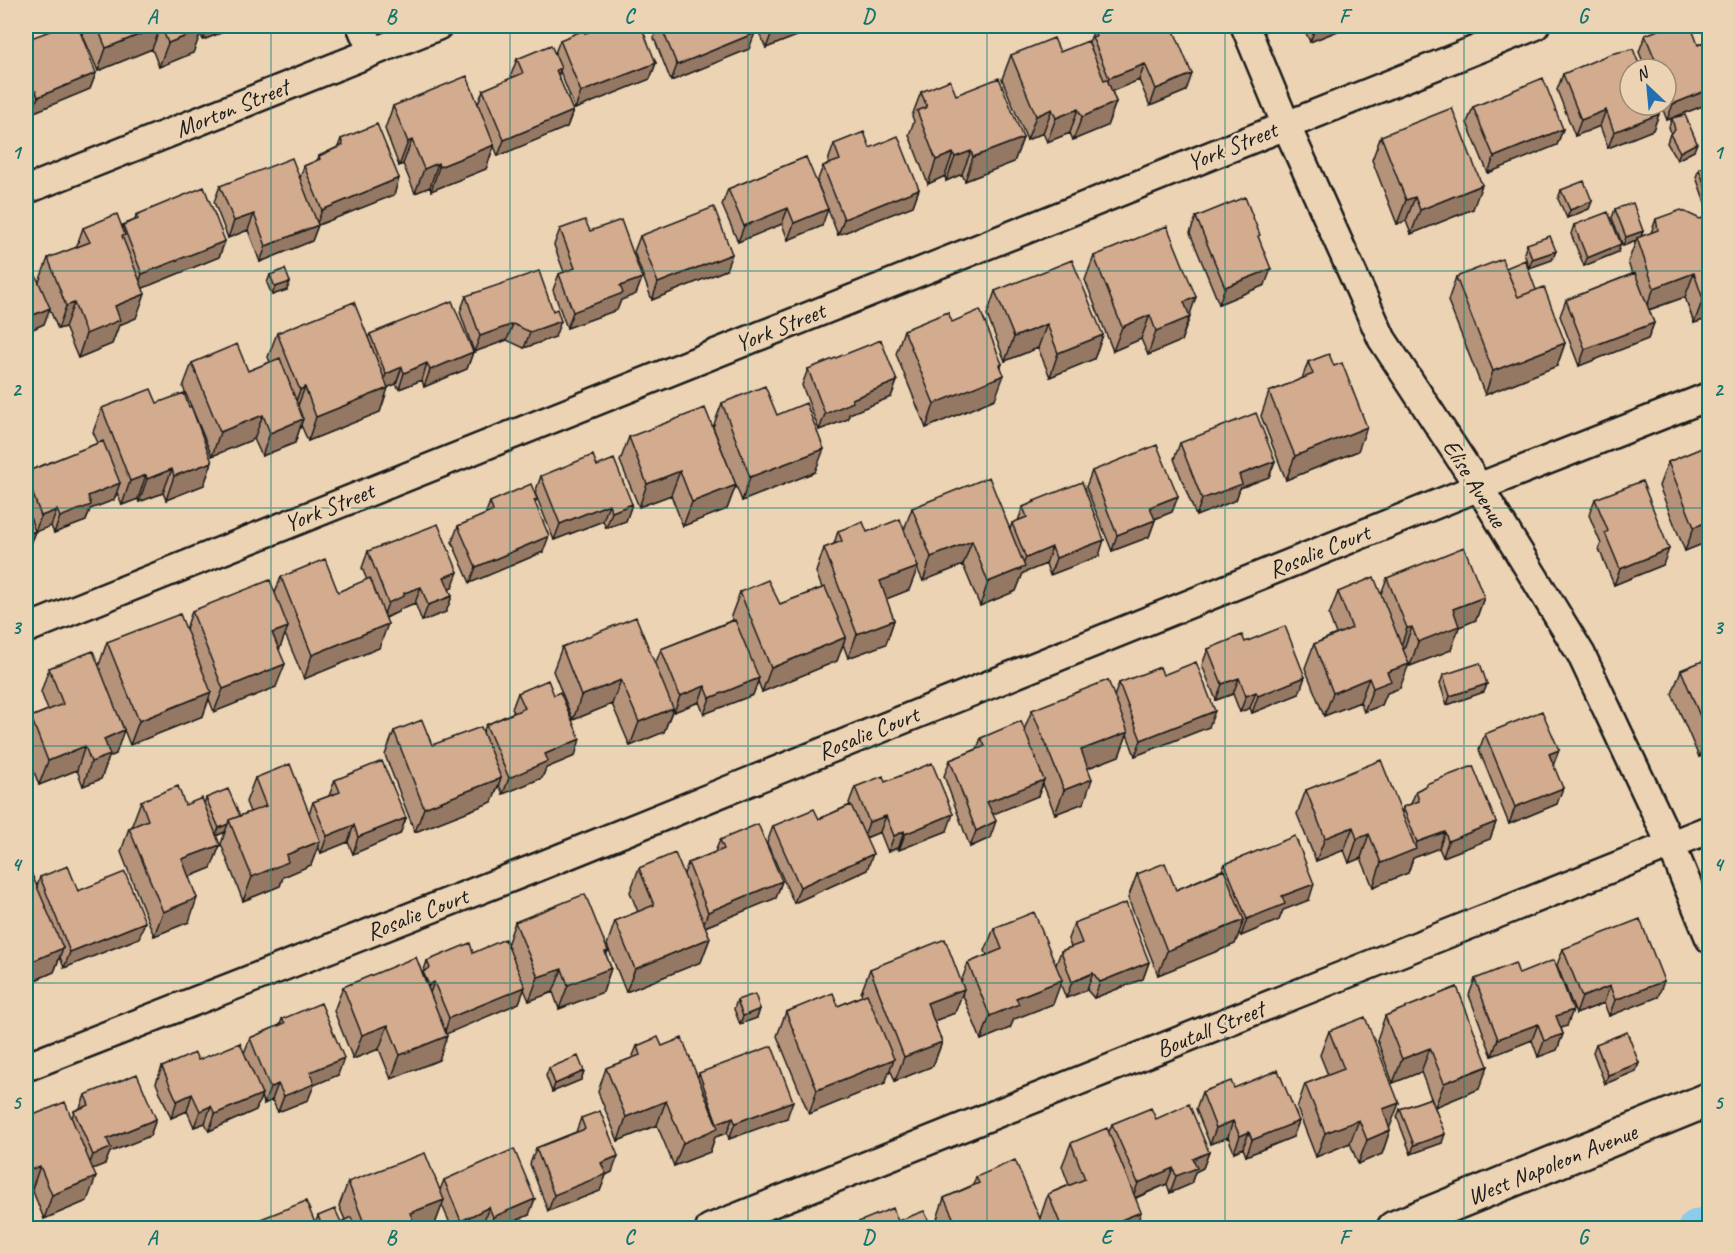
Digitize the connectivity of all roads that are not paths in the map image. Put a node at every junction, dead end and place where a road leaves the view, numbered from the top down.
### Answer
1 (361, 26) edge
2 (438, 26) edge
3 (1245, 26) edge
4 (1535, 26) edge
5 (372, 52) junction
6 (1286, 125) junction
7 (26, 190) edge
8 (1710, 396) edge
9 (1479, 487) junction
10 (26, 629) edge
11 (1710, 830) edge
12 (1671, 845) junction
13 (1710, 939) edge
14 (26, 1067) edge
15 (1710, 1099) edge
16 (710, 1228) edge
17 (1394, 1228) edge

1 - 5 street
2 - 5 street, Morton Street
3 - 6 street, Elise Avenue
4 - 6 street, York Street
5 - 7 street, Morton Street
6 - 9 street, Elise Avenue
6 - 10 street, York Street
8 - 9 street, Rosalie Court
9 - 12 street, Elise Avenue
9 - 14 street, Rosalie Court
11 - 12 street, Boutall Street
12 - 13 street, Elise Avenue
12 - 16 street, Boutall Street
15 - 17 main road, West Napoleon Avenue

